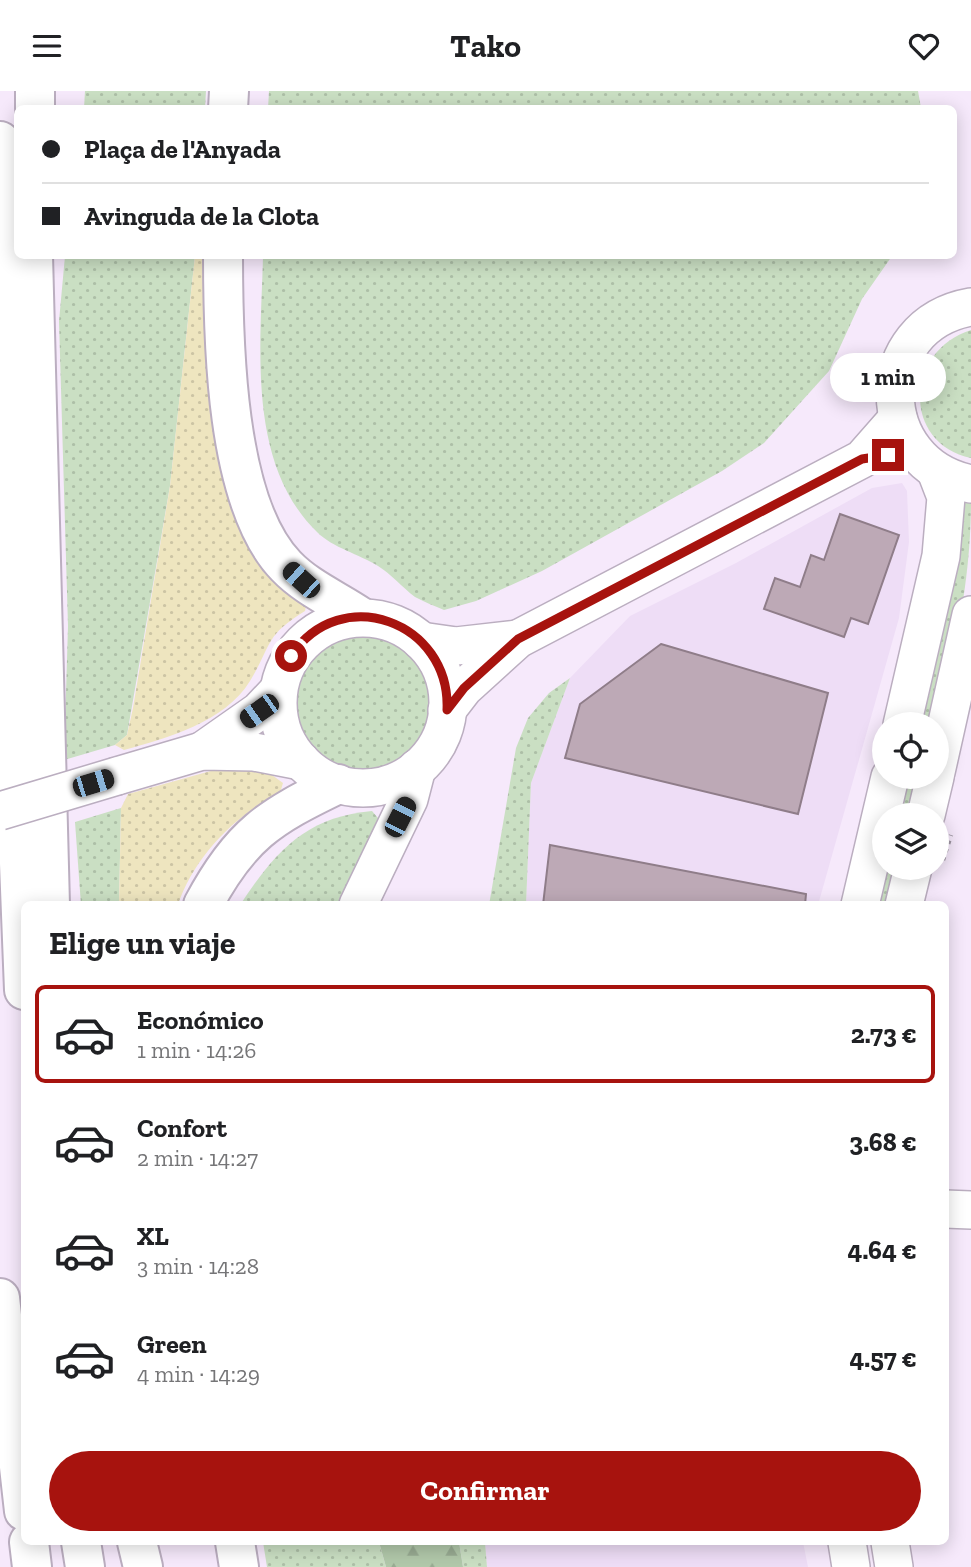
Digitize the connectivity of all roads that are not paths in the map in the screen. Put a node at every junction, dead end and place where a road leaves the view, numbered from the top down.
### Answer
1 (0, 141) edge
2 (33, 259) edge
3 (223, 259) edge
4 (971, 279) edge
5 (962, 309) edge
6 (898, 418) junction
7 (862, 459) junction
8 (925, 461) junction
9 (971, 484) edge
10 (361, 617) junction
11 (970, 622) edge
12 (518, 639) junction
13 (421, 641) junction
14 (278, 691) junction
15 (447, 710) junction
16 (905, 712) edge
17 (949, 715) edge
18 (202, 751) junction
19 (301, 761) junction
20 (417, 768) junction
21 (352, 786) junction
22 (887, 789) edge
23 (0, 811) edge
24 (391, 835) junction
25 (910, 880) edge
26 (50, 901) edge
27 (205, 901) edge
28 (360, 901) edge
29 (861, 901) edge
30 (905, 901) edge
31 (21, 911) edge
32 (949, 1209) edge
33 (971, 1210) edge
34 (0, 1298) edge
35 (21, 1484) edge
36 (29, 1545) edge
37 (82, 1545) edge
38 (138, 1545) edge
39 (212, 1545) edge
40 (235, 1545) edge
41 (847, 1545) edge
42 (890, 1545) edge
43 (32, 1567) edge
44 (85, 1567) edge
45 (143, 1567) edge
46 (216, 1567) edge
47 (239, 1567) edge
48 (851, 1567) edge
49 (894, 1567) edge

1 - 31 highway
2 - 26 highway
3 - 10 highway
4 - 5 street
5 - 6 street
6 - 7 street
6 - 8 street
7 - 8 street
7 - 12 street
8 - 9 street
8 - 16 street
10 - 13 street
10 - 14 street
11 - 17 street
12 - 13 street
12 - 15 street
13 - 15 street
14 - 18 street
14 - 19 street
15 - 20 street
18 - 19 street
18 - 23 street, bridge
19 - 21 street
20 - 21 street
20 - 24 street
21 - 24 street
21 - 27 highway
22 - 29 street
24 - 28 street
25 - 30 street
32 - 33 street
34 - 35 highway
36 - 43 highway
37 - 44 highway
38 - 45 highway
39 - 46 highway
40 - 47 highway
41 - 48 street
42 - 49 street

